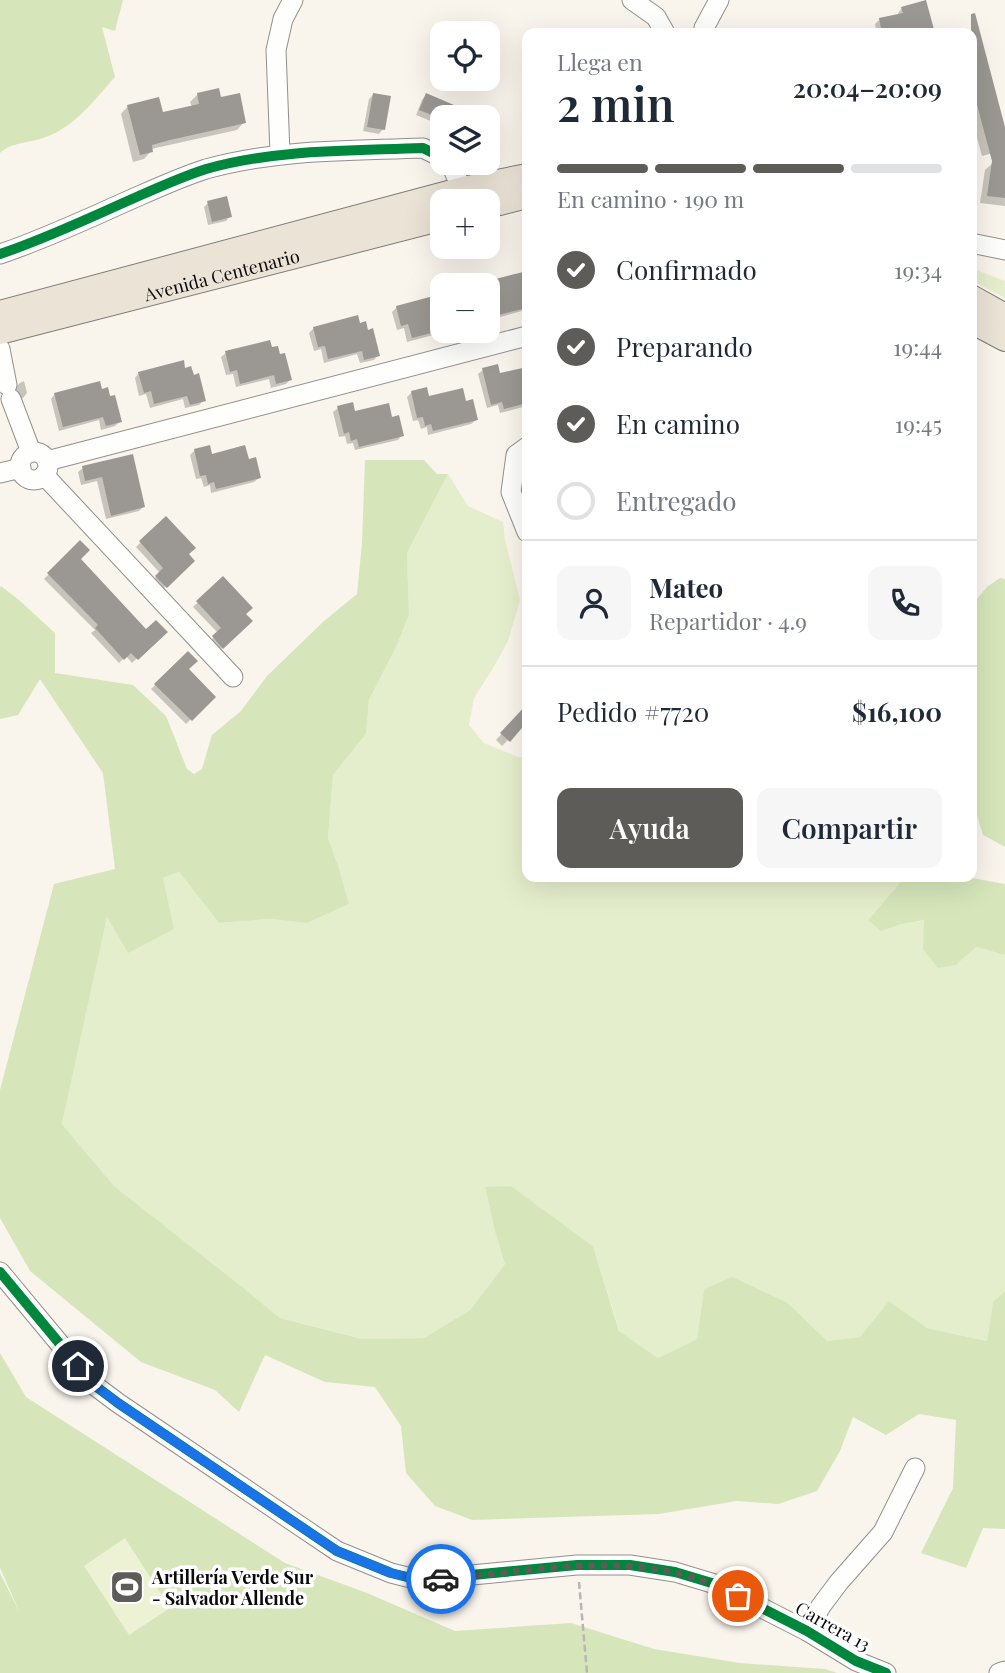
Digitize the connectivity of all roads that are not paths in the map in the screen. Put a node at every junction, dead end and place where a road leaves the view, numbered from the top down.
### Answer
1 (293, 0) edge
2 (632, 0) edge
3 (719, 0) edge
4 (662, 28) edge
5 (704, 28) edge
6 (430, 151) edge
7 (280, 153) junction
8 (522, 178) edge
9 (485, 189) edge
10 (522, 197) edge
11 (500, 203) edge
12 (430, 204) edge
13 (430, 221) edge
14 (977, 244) edge
15 (1005, 250) edge
16 (0, 254) edge
17 (977, 300) edge
18 (0, 313) edge
19 (1005, 316) edge
20 (977, 324) edge
21 (0, 332) edge
22 (522, 337) edge
23 (1005, 339) edge
24 (0, 349) edge
25 (522, 451) edge
26 (36, 464) junction
27 (0, 473) edge
28 (522, 520) edge
29 (233, 677) dead end
30 (0, 1272) edge
31 (915, 1468) dead end
32 (807, 1631) junction
33 (1005, 1671) edge
34 (886, 1673) edge
35 (999, 1673) edge

1 - 7 street
2 - 4 street
3 - 5 street
6 - 7 street
7 - 16 street
8 - 9 main road
10 - 11 main road
12 - 18 main road
13 - 21 main road, Avenida Centenario
14 - 15 street
17 - 19 main road
20 - 23 main road
22 - 26 street
24 - 26 street
25 - 28 street
26 - 27 street
26 - 29 street
30 - 32 street, Carrera 13
31 - 32 street
32 - 34 street, Carrera 13
33 - 35 street

